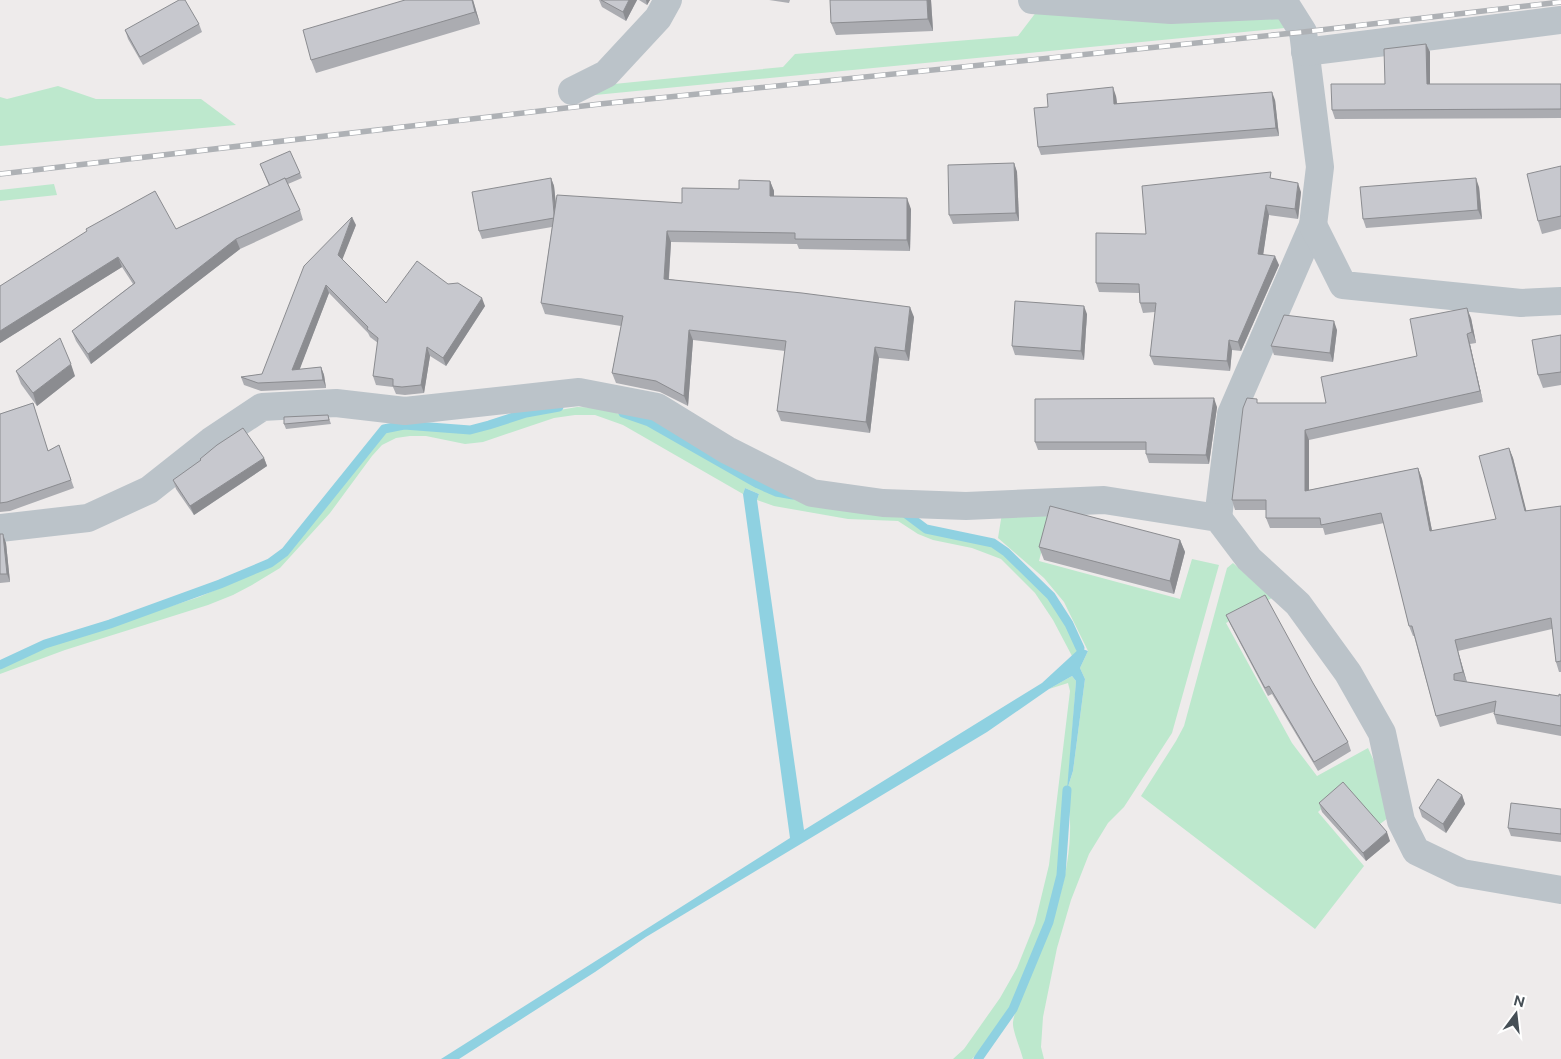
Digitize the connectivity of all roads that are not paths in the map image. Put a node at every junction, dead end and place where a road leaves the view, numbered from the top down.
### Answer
1 (668, 0) edge
2 (1032, 0) edge
3 (1286, 2) edge
4 (1561, 20) edge
5 (1305, 52) junction
6 (572, 91) dead end
7 (1313, 225) junction
8 (1561, 301) edge
9 (1218, 518) junction
10 (0, 528) edge
11 (1561, 890) edge

1 - 6 street
2 - 3 street
3 - 5 street
4 - 5 street
5 - 7 street
7 - 8 street
7 - 9 street
9 - 10 street
9 - 11 street

